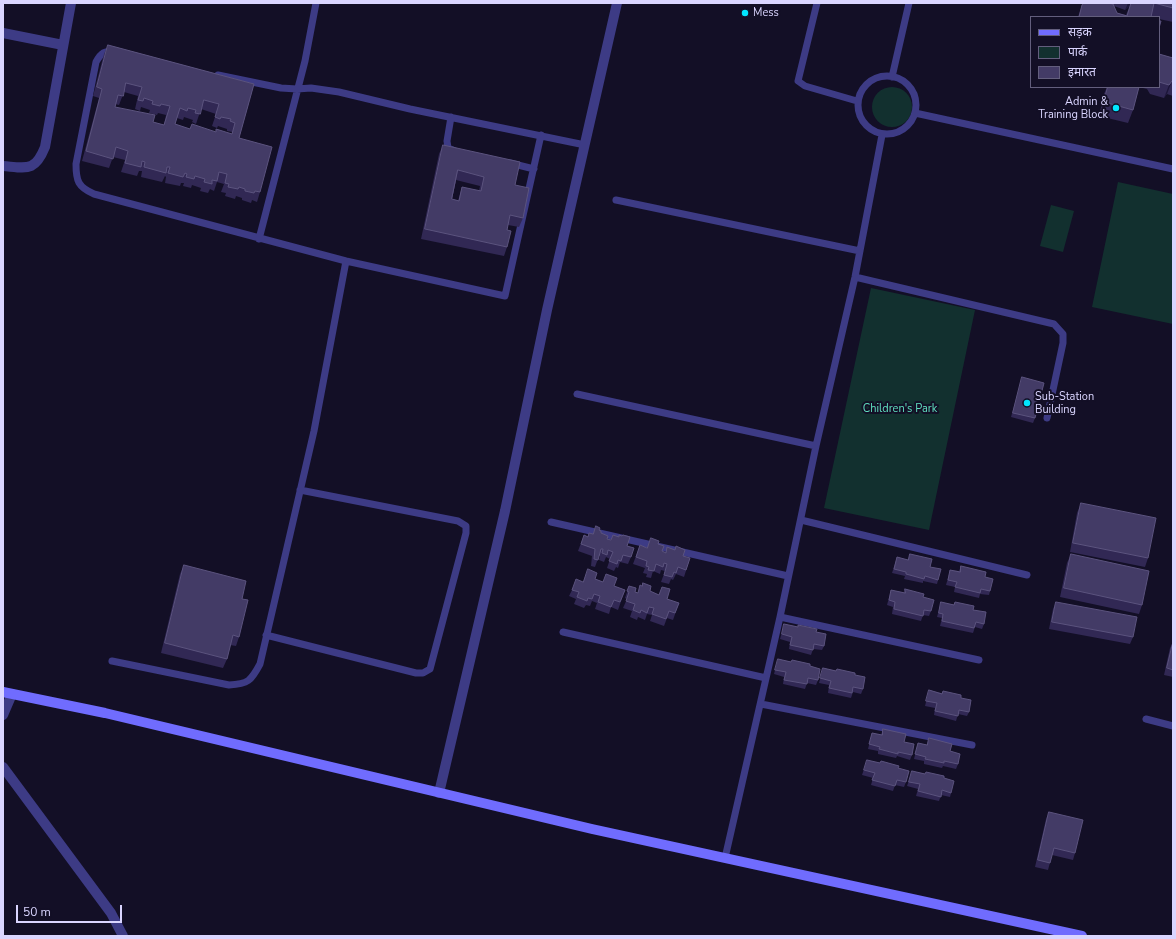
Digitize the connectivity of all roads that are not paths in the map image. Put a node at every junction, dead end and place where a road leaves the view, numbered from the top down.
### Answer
1 (71, 3) edge
2 (316, 3) edge
3 (617, 3) edge
4 (817, 3) edge
5 (909, 3) edge
6 (3, 33) edge
7 (63, 45) junction
8 (124, 55) edge
9 (209, 73) edge
10 (892, 76) junction
11 (297, 89) junction
12 (858, 101) junction
13 (915, 113) junction
14 (451, 117) junction
15 (882, 134) junction
16 (541, 135) junction
17 (585, 145) junction
18 (464, 153) edge
19 (503, 162) edge
20 (3, 166) edge
21 (534, 169) junction
22 (1173, 169) edge
23 (616, 200) dead end
24 (259, 238) junction
25 (860, 251) junction
26 (346, 261) junction
27 (855, 277) junction
28 (577, 394) dead end
29 (1048, 418) dead end
30 (816, 446) junction
31 (300, 490) junction
32 (801, 520) junction
33 (551, 522) dead end
34 (1027, 574) dead end
35 (788, 576) junction
36 (780, 617) junction
37 (563, 632) dead end
38 (266, 635) junction
39 (978, 660) dead end
40 (112, 661) dead end
41 (766, 678) junction
42 (7, 693) edge
43 (761, 704) junction
44 (3, 715) edge
45 (1146, 719) dead end
46 (1173, 726) edge
47 (972, 745) dead end
48 (3, 767) edge
49 (439, 793) junction
50 (725, 858) junction
51 (123, 936) edge
52 (1082, 936) edge

1 - 7 street
2 - 11 lane
3 - 17 street
4 - 12 lane
5 - 10 lane
6 - 7 street
7 - 20 street
8 - 24 lane
9 - 11 lane
10 - 12 lane
10 - 13 lane
11 - 14 lane
11 - 24 lane
12 - 15 lane
13 - 15 lane
13 - 22 lane
14 - 16 lane
14 - 18 lane
15 - 25 lane
16 - 17 lane
16 - 21 lane
17 - 49 street
19 - 21 lane
21 - 26 lane
23 - 25 lane
24 - 26 lane
25 - 27 lane
26 - 31 lane
27 - 29 lane
27 - 30 lane
28 - 30 lane
30 - 32 lane
31 - 38 lane
31 - 38 lane
32 - 34 lane
32 - 35 lane
33 - 35 lane
35 - 36 lane
36 - 39 lane
36 - 41 lane
37 - 41 lane
38 - 40 lane
41 - 43 lane
42 - 44 street
42 - 49 street
43 - 47 lane
43 - 50 lane
45 - 46 lane
48 - 51 street
49 - 50 street
50 - 52 street

